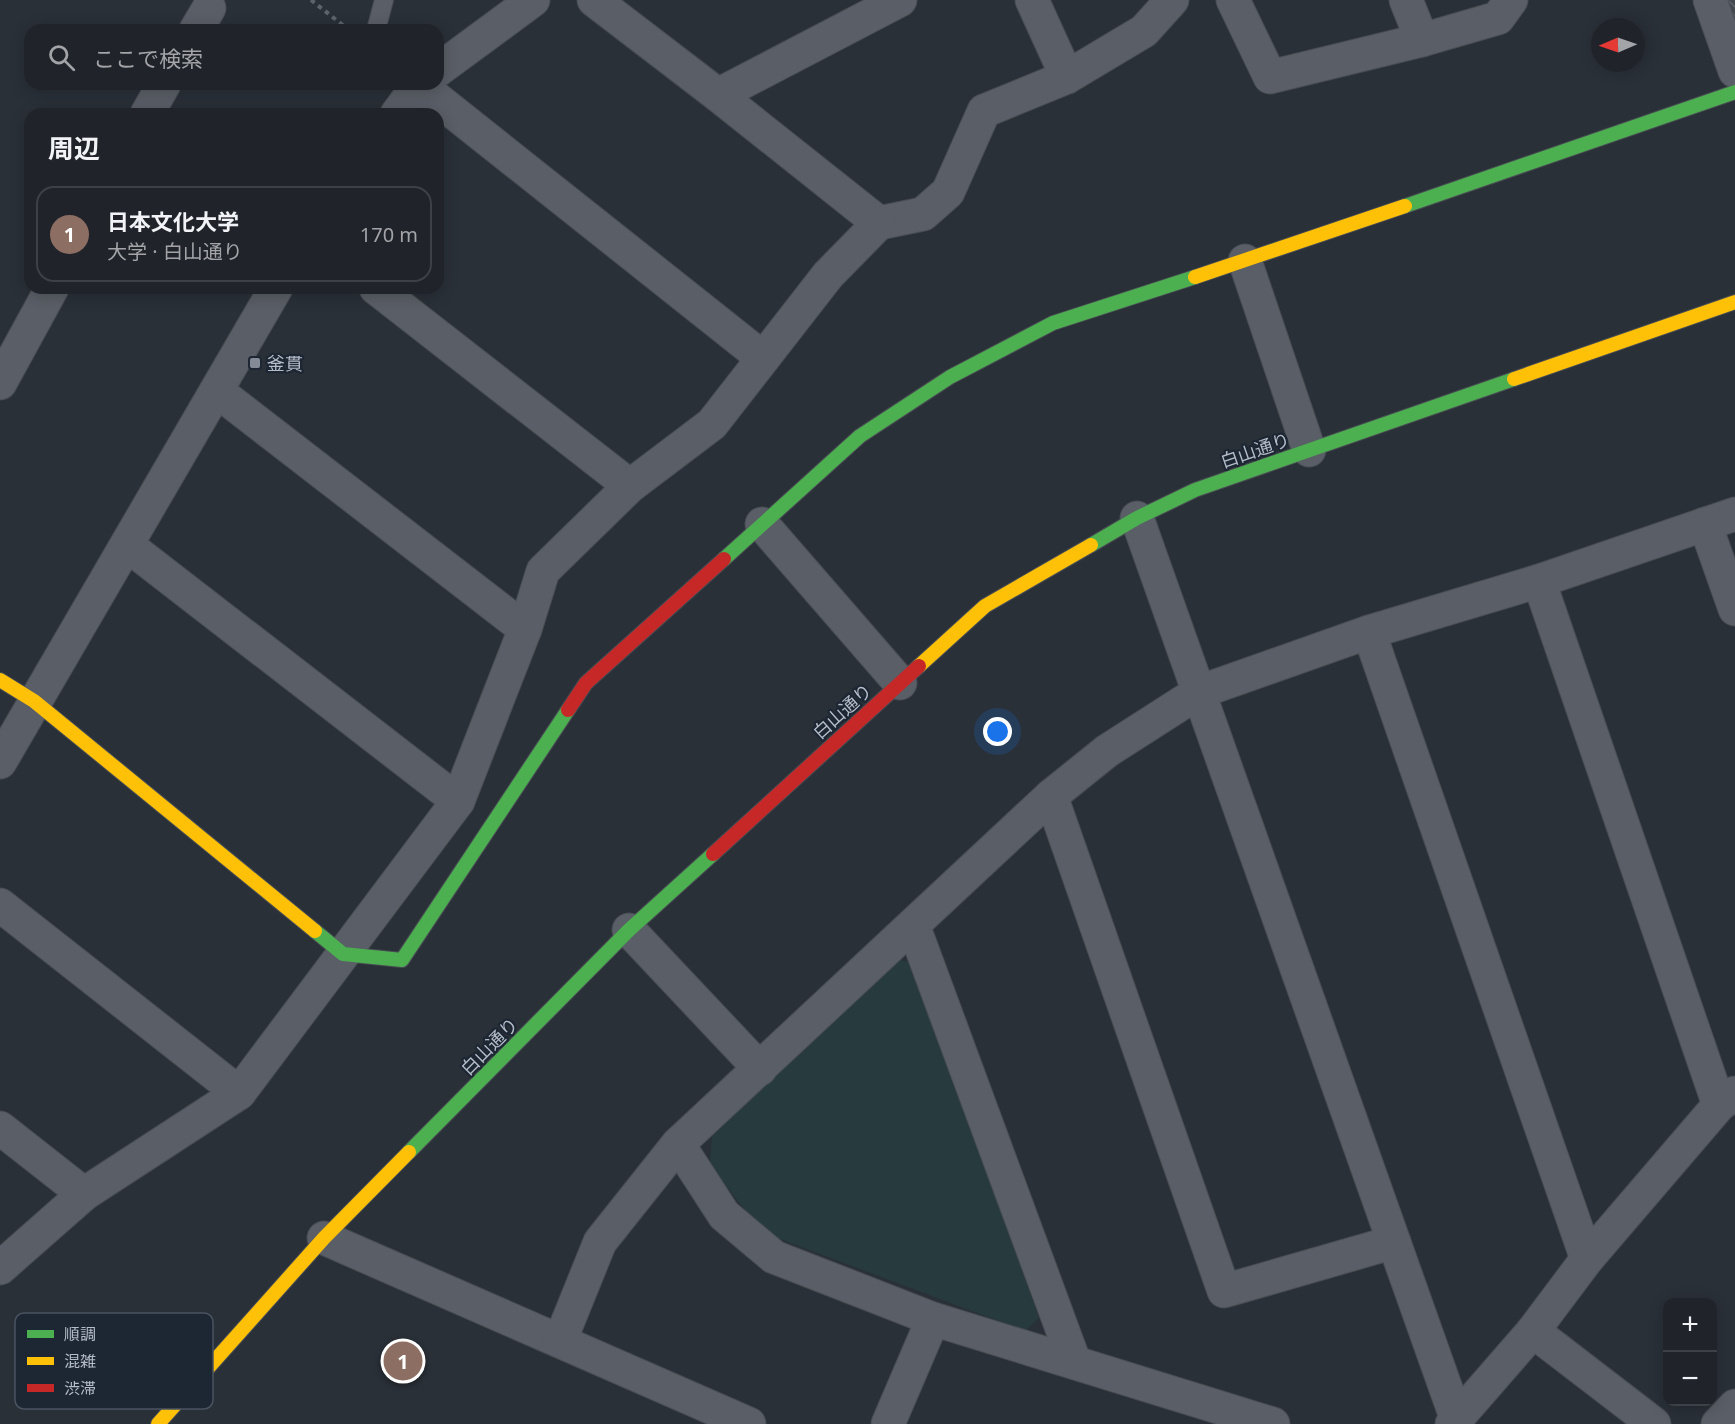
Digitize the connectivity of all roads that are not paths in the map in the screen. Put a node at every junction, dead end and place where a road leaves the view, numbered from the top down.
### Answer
1 (384, 0) edge
2 (533, 0) edge
3 (594, 0) edge
4 (900, 0) edge
5 (1032, 0) edge
6 (1172, 0) edge
7 (1233, 0) edge
8 (1406, 0) edge
9 (1511, 0) edge
10 (1710, 0) edge
11 (378, 24) edge
12 (1422, 40) junction
13 (444, 66) edge
14 (1735, 71) edge
15 (1067, 77) junction
16 (415, 90) edge
17 (427, 90) edge
18 (1735, 92) edge
19 (718, 95) junction
20 (401, 108) edge
21 (879, 223) junction
22 (1245, 261) junction
23 (49, 294) edge
24 (273, 294) edge
25 (384, 294) edge
26 (1735, 302) edge
27 (763, 358) junction
28 (0, 383) edge
29 (217, 391) junction
30 (1309, 450) junction
31 (630, 486) junction
32 (1137, 518) junction
33 (1720, 519) edge
34 (762, 524) junction
35 (127, 545) junction
36 (1539, 580) junction
37 (1735, 609) edge
38 (525, 629) junction
39 (1370, 632) junction
40 (0, 680) edge
41 (900, 682) junction
42 (1199, 693) junction
43 (34, 701) junction
44 (0, 762) edge
45 (1051, 796) junction
46 (458, 801) junction
47 (0, 905) edge
48 (913, 925) junction
49 (629, 930) junction
50 (343, 954) junction
51 (760, 1069) junction
52 (239, 1093) junction
53 (1727, 1099) edge
54 (0, 1128) edge
55 (678, 1144) junction
56 (84, 1194) junction
57 (324, 1238) junction
58 (1394, 1242) junction
59 (1587, 1259) junction
60 (0, 1268) edge
61 (933, 1319) junction
62 (1533, 1332) junction
63 (560, 1341) junction
64 (1074, 1361) junction
65 (213, 1362) edge
66 (1735, 1406) edge
67 (171, 1409) edge
68 (1454, 1420) edge
69 (158, 1424) edge
70 (749, 1424) edge
71 (888, 1424) edge
72 (1274, 1424) edge
73 (1654, 1424) edge
74 (1718, 1424) edge

1 - 11 lane
2 - 13 street
3 - 19 street
4 - 19 street
5 - 15 street
6 - 15 street
7 - 12 street
8 - 12 street
9 - 12 street
10 - 14 street
15 - 21 street
16 - 20 street
17 - 27 street
18 - 22 street
19 - 21 street
21 - 27 street
22 - 30 street
22 - 34 street
23 - 28 street
24 - 29 street
25 - 31 street
26 - 30 street, 白山通り
27 - 31 street
29 - 35 street
29 - 38 street
30 - 32 street, 白山通り
31 - 38 street
32 - 41 street, 白山通り
32 - 42 street
33 - 36 street
33 - 37 street
34 - 41 street
34 - 50 street
35 - 43 street
35 - 46 street
36 - 39 street
36 - 53 street
38 - 46 street
39 - 42 street
39 - 59 street
40 - 43 street
41 - 49 street, 白山通り
42 - 45 street
42 - 58 street
43 - 44 street
43 - 50 street
45 - 48 street
45 - 58 street
46 - 50 street
47 - 52 street
48 - 51 street
48 - 64 street
49 - 51 street
49 - 57 street, 白山通り
50 - 52 street
51 - 55 street
52 - 56 street
53 - 59 street
54 - 56 street
55 - 61 street
55 - 63 street
56 - 60 street
57 - 63 street
57 - 65 street, 白山通り
58 - 68 street
59 - 62 street
61 - 64 street
61 - 71 street
62 - 68 street
62 - 73 street
63 - 70 street
64 - 72 street
66 - 74 street
67 - 69 street, 白山通り

